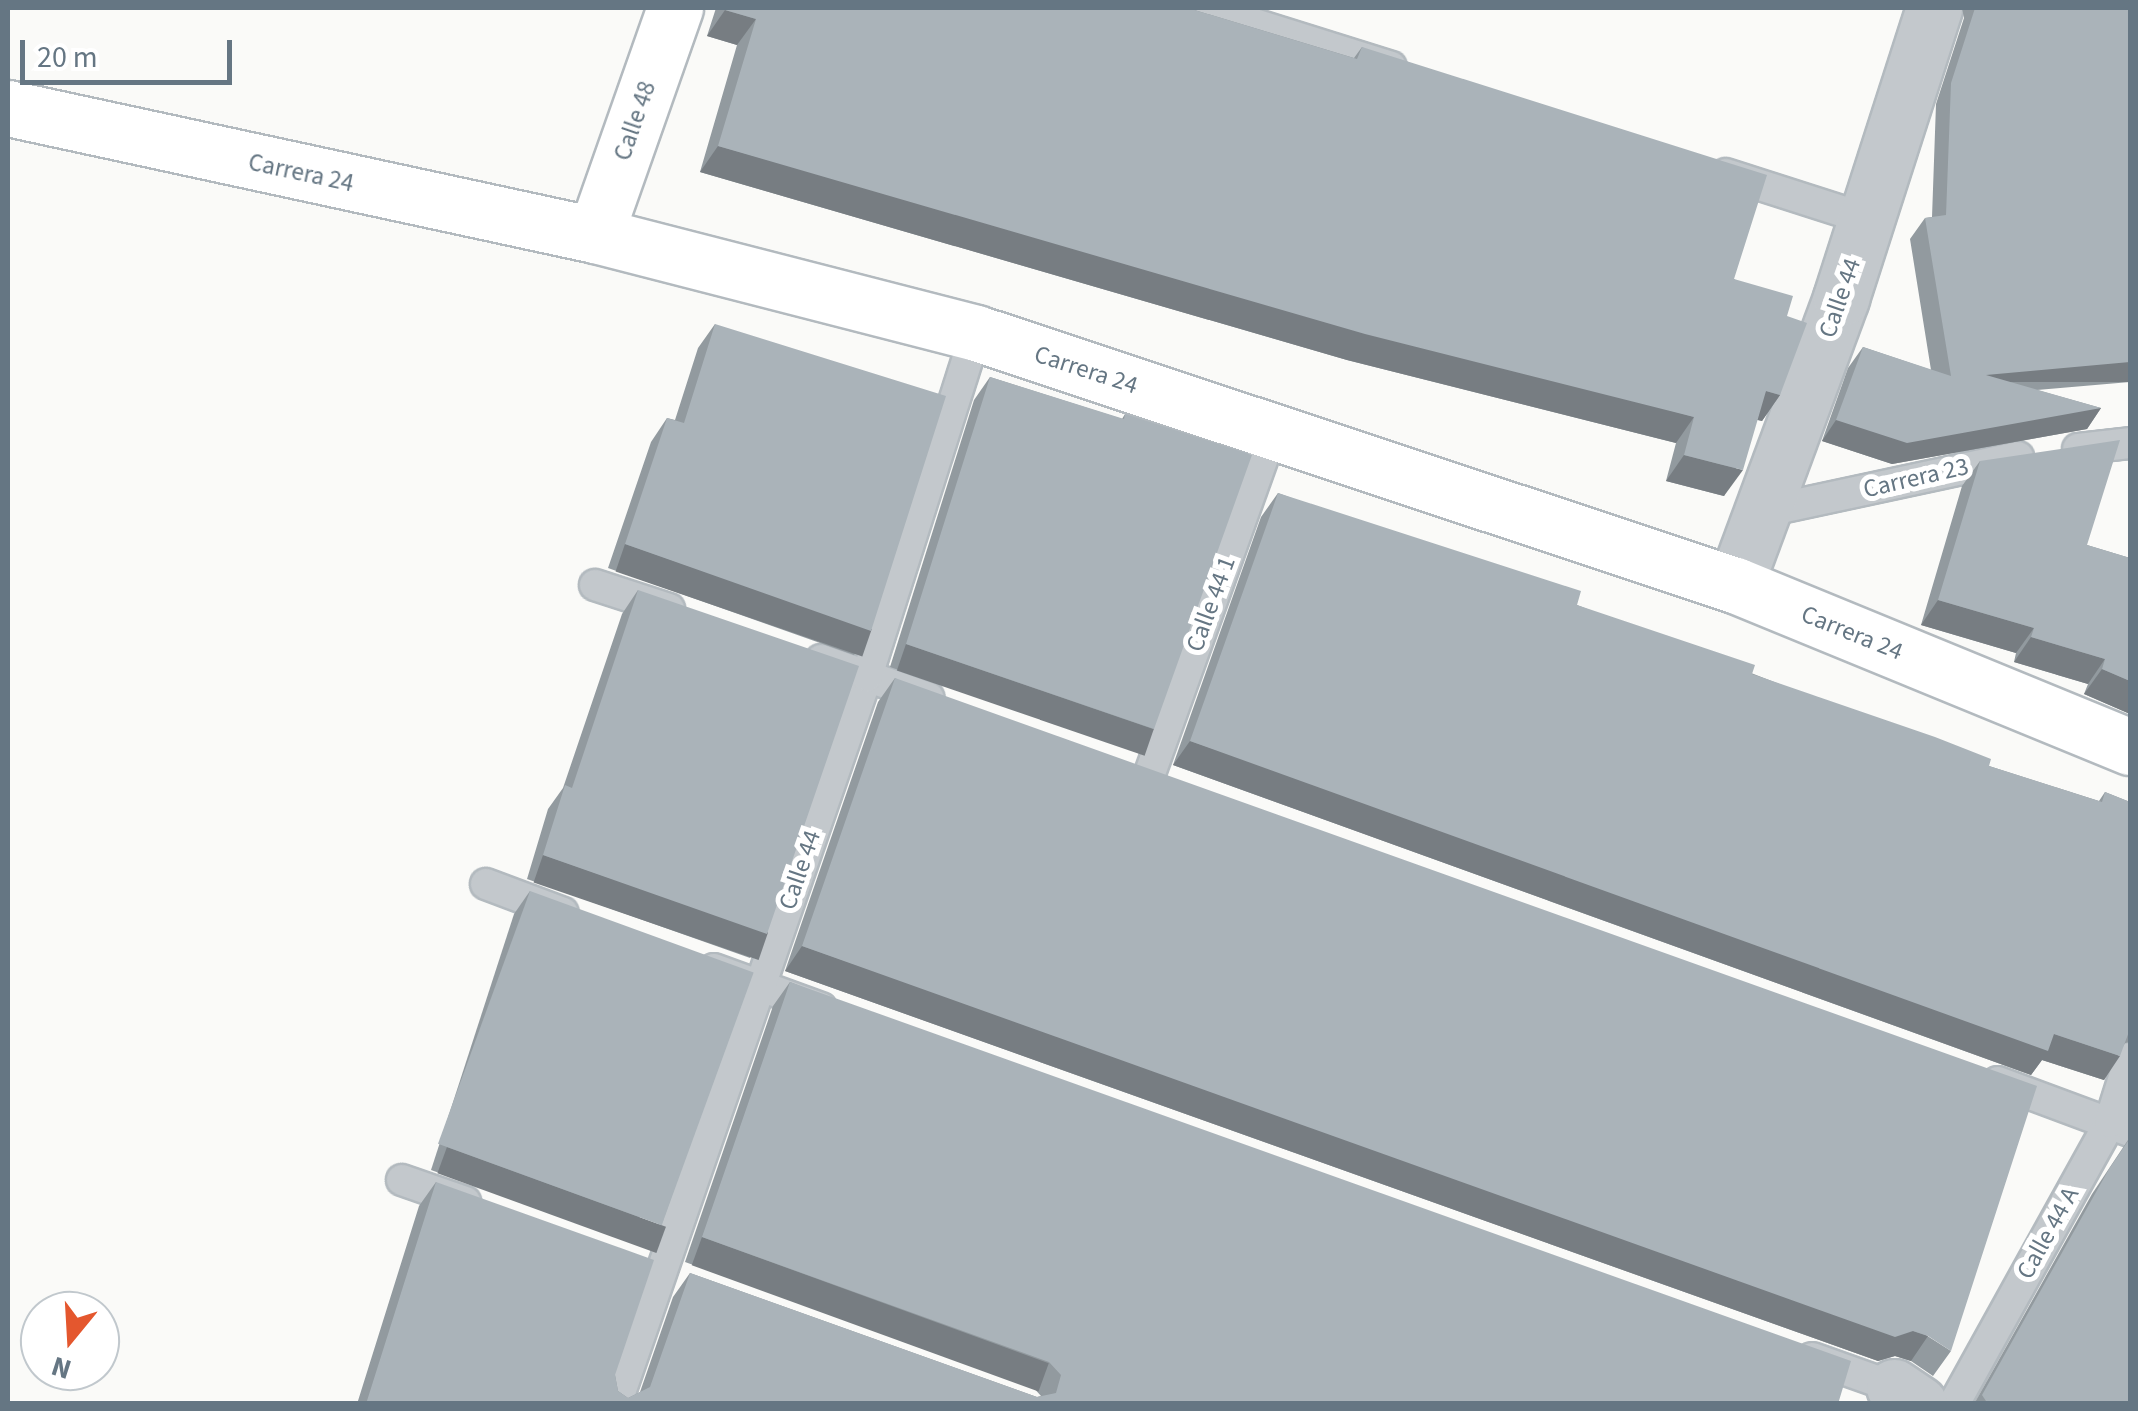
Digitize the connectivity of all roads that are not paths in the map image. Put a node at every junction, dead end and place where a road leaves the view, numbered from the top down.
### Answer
1 (675, 8) edge
2 (1203, 8) edge
3 (1934, 8) edge
4 (1412, 74) edge
5 (8, 108) edge
6 (1696, 164) edge
7 (1866, 219) junction
8 (595, 235) junction
9 (976, 333) junction
10 (1272, 432) junction
11 (2130, 443) edge
12 (1762, 512) junction
13 (596, 585) dead end
14 (1735, 585) junction
15 (704, 621) edge
16 (795, 652) edge
17 (868, 676) junction
18 (961, 709) edge
19 (2130, 748) edge
20 (1111, 762) edge
21 (1149, 776) junction
22 (1186, 789) edge
23 (486, 884) dead end
24 (596, 925) edge
25 (686, 959) edge
26 (759, 986) junction
27 (852, 1019) edge
28 (2130, 1058) edge
29 (1962, 1069) edge
30 (2120, 1126) edge
31 (402, 1180) dead end
32 (495, 1213) edge
33 (624, 1259) edge
34 (662, 1272) junction
35 (698, 1285) edge
36 (1782, 1347) edge
37 (1906, 1395) edge
38 (616, 1404) edge
39 (1954, 1404) edge

1 - 8 street, Calle 48
2 - 4 lane
3 - 7 street, Calle 44
5 - 8 street, Carrera 24
6 - 7 lane
7 - 12 street, Calle 44
8 - 9 street, Carrera 24
9 - 10 street, Carrera 24
9 - 17 lane, Calle 44
10 - 14 street, Carrera 24
10 - 21 lane, Calle 44 1
11 - 12 lane, Carrera 23
12 - 14 street, Calle 44
13 - 15 lane
14 - 19 street, Carrera 24
16 - 17 lane
17 - 18 lane
17 - 26 lane, Calle 44
20 - 21 lane
21 - 22 lane
23 - 24 lane
25 - 26 lane
26 - 27 lane
26 - 34 lane, Calle 44
28 - 30 lane, Calle 44 A
29 - 30 lane
30 - 39 lane, Calle 44 A
31 - 32 lane
33 - 34 lane
34 - 35 lane
34 - 38 lane, Calle 44
36 - 37 lane

